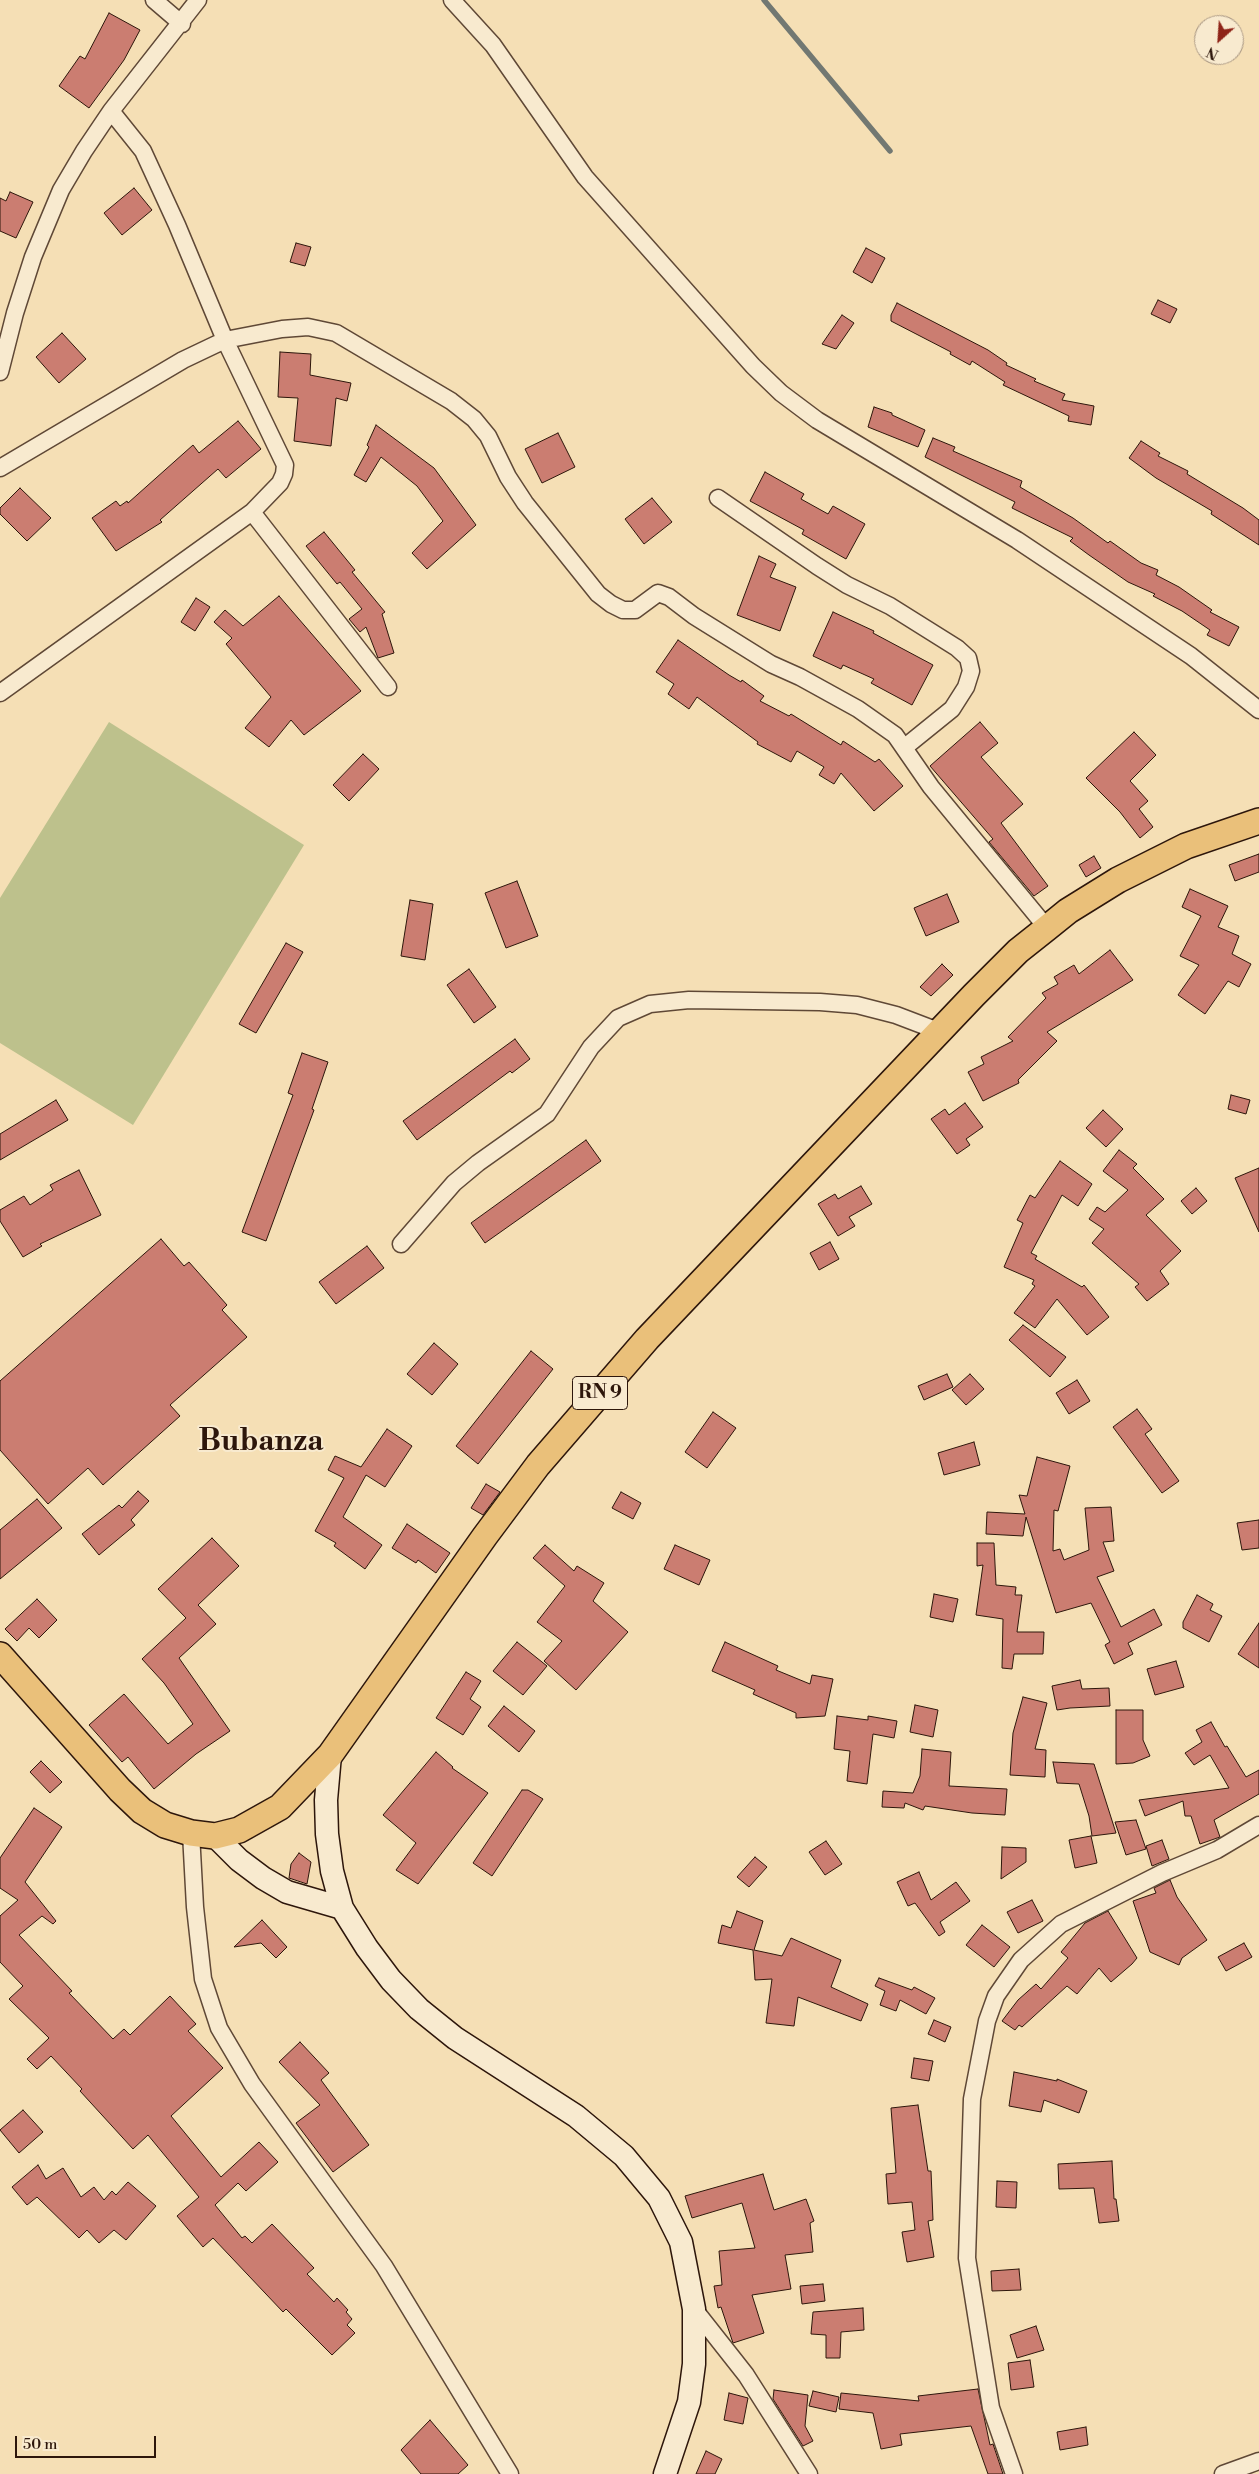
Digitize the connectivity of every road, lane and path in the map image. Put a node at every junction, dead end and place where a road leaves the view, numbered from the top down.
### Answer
1 (154, 0) edge
2 (198, 0) edge
3 (452, 0) edge
4 (182, 24) junction
5 (111, 111) junction
6 (225, 340) junction
7 (0, 372) edge
8 (0, 468) edge
9 (718, 498) dead end
10 (252, 512) junction
11 (388, 687) dead end
12 (0, 693) edge
13 (1259, 710) edge
14 (905, 747) junction
15 (1259, 820) edge
16 (1047, 928) junction
17 (938, 1031) junction
18 (402, 1244) dead end
19 (0, 1655) edge
20 (330, 1755) junction
21 (1259, 1825) edge
22 (203, 1835) junction
23 (342, 1908) junction
24 (694, 2309) junction
25 (1259, 2461) edge
26 (510, 2474) edge
27 (665, 2474) edge
28 (809, 2474) edge
29 (1014, 2474) edge
30 (1223, 2474) edge

1 - 4 street
2 - 4 street
3 - 13 street
4 - 5 street
5 - 6 street
5 - 7 street
6 - 8 street
6 - 10 street
6 - 14 street
9 - 14 street
10 - 11 street
10 - 12 street
14 - 16 street
15 - 16 main road, RN 9
16 - 17 main road, RN 9
17 - 18 street
17 - 20 main road, RN 9
19 - 22 main road
20 - 22 main road, RN 9
20 - 23 main road
21 - 29 street
22 - 23 main road
22 - 26 street
23 - 24 main road
24 - 27 main road
24 - 28 street
25 - 30 street

